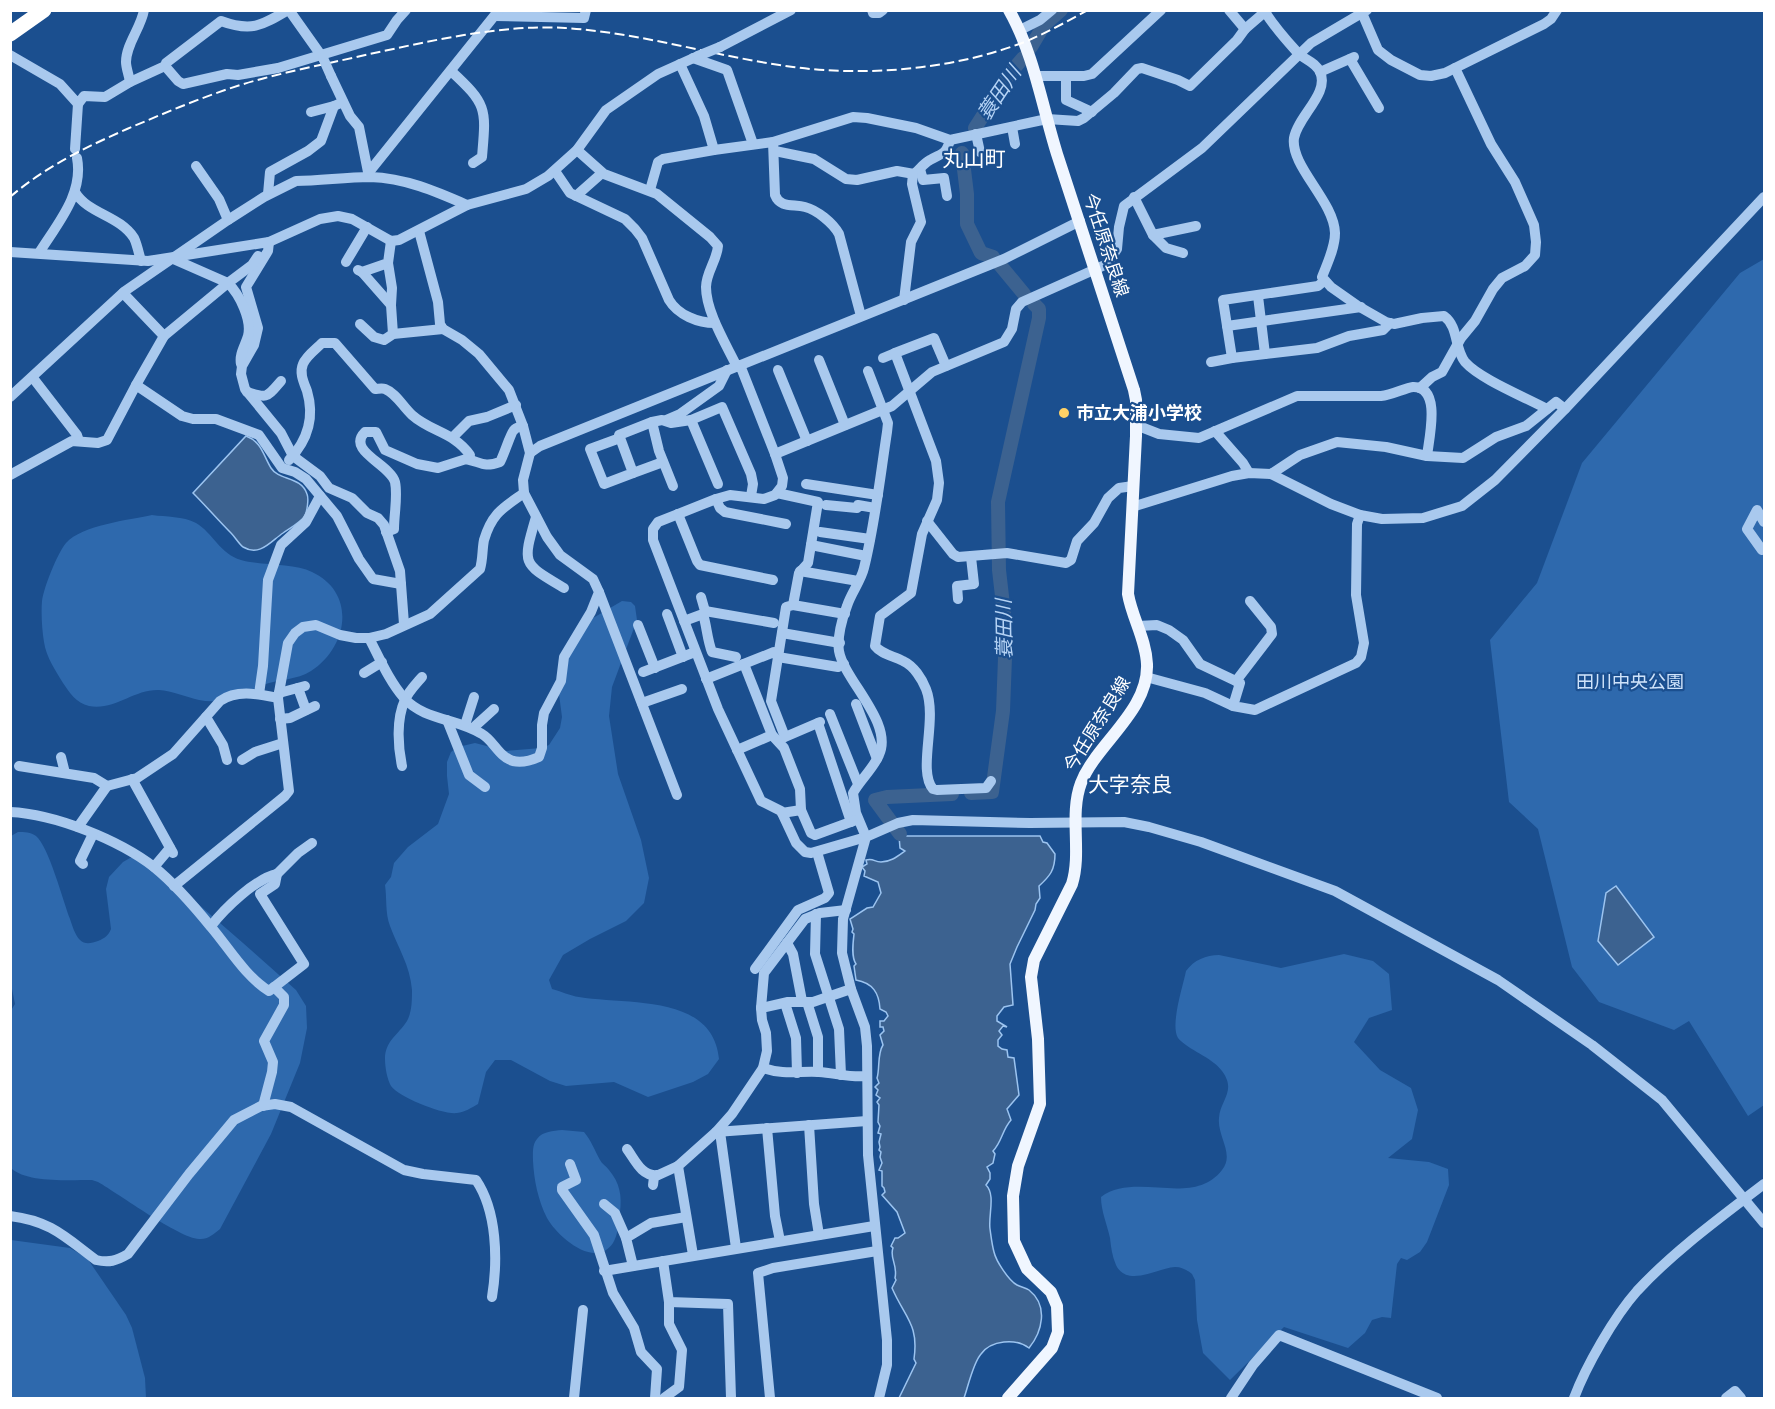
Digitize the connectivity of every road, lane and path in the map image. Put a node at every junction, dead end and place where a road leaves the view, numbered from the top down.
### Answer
1 (44, 10) edge
2 (144, 10) edge
3 (214, 10) edge
4 (406, 10) edge
5 (586, 10) edge
6 (791, 10) edge
7 (872, 10) edge
8 (883, 10) edge
9 (1009, 10) edge
10 (1052, 10) edge
11 (1161, 10) edge
12 (1229, 10) edge
13 (1557, 10) edge
14 (284, 11) edge
15 (1266, 11) edge
16 (1365, 12) edge
17 (497, 13) edge
18 (221, 21) junction
19 (1245, 29) junction
20 (1020, 30) junction
21 (10, 34) edge
22 (1298, 54) junction
23 (10, 55) edge
24 (322, 57) junction
25 (695, 57) junction
26 (680, 64) junction
27 (165, 66) junction
28 (1455, 68) junction
29 (451, 71) junction
30 (1320, 72) junction
31 (1035, 76) junction
32 (1066, 76) junction
33 (130, 82) junction
34 (78, 104) junction
35 (338, 104) junction
36 (1379, 108) dead end
37 (311, 112) dead end
38 (1092, 112) junction
39 (1047, 119) junction
40 (1012, 126) junction
41 (976, 134) junction
42 (950, 140) junction
43 (753, 144) junction
44 (1015, 144) dead end
45 (774, 147) junction
46 (577, 150) junction
47 (714, 150) junction
48 (980, 152) dead end
49 (473, 162) dead end
50 (196, 166) dead end
51 (555, 171) junction
52 (916, 171) junction
53 (602, 172) junction
54 (369, 175) junction
55 (650, 190) junction
56 (75, 192) junction
57 (268, 195) junction
58 (576, 196) junction
59 (947, 196) dead end
60 (1134, 197) junction
61 (1764, 197) edge
62 (467, 205) junction
63 (228, 220) junction
64 (1080, 221) junction
65 (1196, 226) dead end
66 (367, 227) junction
67 (419, 231) junction
68 (1153, 235) junction
69 (391, 241) junction
70 (269, 242) junction
71 (10, 252) edge
72 (39, 253) junction
73 (1183, 253) dead end
74 (171, 258) junction
75 (141, 261) junction
76 (346, 262) dead end
77 (388, 263) junction
78 (1096, 271) junction
79 (1324, 281) junction
80 (228, 284) junction
81 (123, 293) junction
82 (1258, 296) junction
83 (904, 300) junction
84 (391, 305) junction
85 (1361, 307) junction
86 (861, 316) junction
87 (1261, 321) junction
88 (715, 323) junction
89 (1390, 323) junction
90 (360, 324) dead end
91 (1227, 326) junction
92 (443, 329) junction
93 (393, 334) junction
94 (164, 336) junction
95 (1458, 346) junction
96 (895, 353) junction
97 (1265, 354) junction
98 (883, 358) dead end
99 (1232, 358) junction
100 (819, 360) dead end
101 (1211, 362) dead end
102 (242, 366) junction
103 (946, 366) junction
104 (734, 368) junction
105 (778, 370) dead end
106 (868, 371) dead end
107 (33, 378) junction
108 (281, 381) dead end
109 (136, 385) junction
110 (1420, 388) junction
111 (910, 390) junction
112 (247, 392) junction
113 (10, 397) edge
114 (516, 405) junction
115 (883, 409) junction
116 (1547, 409) junction
117 (1565, 409) junction
118 (691, 420) junction
119 (664, 421) junction
120 (652, 422) junction
121 (845, 425) junction
122 (1136, 425) junction
123 (523, 426) junction
124 (1215, 431) junction
125 (453, 437) junction
126 (620, 438) junction
127 (79, 441) junction
128 (807, 441) junction
129 (530, 453) junction
130 (775, 454) junction
131 (293, 456) junction
132 (1427, 456) junction
133 (469, 459) junction
134 (663, 462) junction
135 (282, 468) junction
136 (633, 473) junction
137 (1249, 473) junction
138 (1271, 474) junction
139 (10, 475) edge
140 (718, 484) dead end
141 (806, 484) dead end
142 (673, 486) dead end
143 (1133, 486) junction
144 (524, 493) junction
145 (777, 493) junction
146 (878, 495) junction
147 (320, 496) junction
148 (751, 496) junction
149 (716, 499) junction
150 (826, 505) dead end
151 (1132, 507) junction
152 (875, 508) junction
153 (678, 514) junction
154 (1360, 514) junction
155 (536, 517) junction
156 (927, 521) junction
157 (1764, 522) edge
158 (786, 524) dead end
159 (386, 532) junction
160 (820, 532) dead end
161 (870, 539) junction
162 (811, 545) junction
163 (1762, 550) dead end
164 (866, 556) junction
165 (971, 557) junction
166 (800, 571) junction
167 (773, 580) dead end
168 (858, 581) junction
169 (401, 584) junction
170 (564, 588) dead end
171 (599, 592) junction
172 (701, 597) dead end
173 (958, 598) dead end
174 (1250, 601) dead end
175 (793, 605) junction
176 (704, 612) junction
177 (667, 614) dead end
178 (845, 614) junction
179 (684, 621) junction
180 (774, 623) dead end
181 (404, 624) junction
182 (639, 625) dead end
183 (1138, 626) junction
184 (782, 633) junction
185 (369, 638) junction
186 (840, 643) junction
187 (695, 652) junction
188 (683, 657) junction
189 (778, 657) junction
190 (740, 660) junction
191 (382, 663) junction
192 (844, 664) junction
193 (655, 668) junction
194 (643, 672) dead end
195 (364, 673) dead end
196 (422, 677) dead end
197 (1146, 677) junction
198 (706, 680) junction
199 (1236, 681) junction
200 (682, 689) dead end
201 (259, 694) junction
202 (278, 695) junction
203 (474, 697) dead end
204 (405, 699) junction
205 (642, 703) junction
206 (856, 704) dead end
207 (1233, 706) junction
208 (494, 709) dead end
209 (830, 714) dead end
210 (206, 717) junction
211 (280, 719) junction
212 (447, 720) junction
213 (469, 727) junction
214 (772, 735) junction
215 (283, 743) junction
216 (737, 750) junction
217 (61, 757) dead end
218 (877, 759) junction
219 (227, 760) dead end
220 (242, 760) dead end
221 (19, 766) dead end
222 (402, 766) dead end
223 (65, 773) junction
224 (132, 779) junction
225 (991, 781) dead end
226 (858, 784) junction
227 (106, 786) junction
228 (485, 787) dead end
229 (677, 795) dead end
230 (801, 810) junction
231 (10, 812) edge
232 (782, 813) junction
233 (855, 821) junction
234 (1076, 822) junction
235 (78, 827) junction
236 (93, 834) junction
237 (866, 837) junction
238 (312, 843) dead end
239 (817, 852) junction
240 (83, 864) dead end
241 (154, 867) junction
242 (277, 874) junction
243 (174, 886) junction
244 (846, 910) junction
245 (816, 914) junction
246 (211, 926) junction
247 (787, 943) junction
248 (755, 969) dead end
249 (274, 987) junction
250 (851, 989) junction
251 (827, 997) junction
252 (805, 1001) junction
253 (785, 1003) junction
254 (761, 1008) junction
255 (763, 1068) junction
256 (818, 1072) junction
257 (797, 1073) junction
258 (841, 1075) junction
259 (867, 1076) junction
260 (263, 1106) junction
261 (867, 1121) junction
262 (808, 1125) junction
263 (767, 1128) junction
264 (718, 1132) junction
265 (627, 1149) dead end
266 (570, 1164) dead end
267 (678, 1166) junction
268 (1764, 1184) edge
269 (1745, 1199) junction
270 (604, 1204) dead end
271 (10, 1216) edge
272 (686, 1216) junction
273 (1764, 1223) edge
274 (874, 1226) junction
275 (819, 1235) junction
276 (626, 1238) junction
277 (780, 1241) junction
278 (736, 1248) junction
279 (877, 1251) junction
280 (693, 1256) junction
281 (663, 1261) junction
282 (633, 1266) junction
283 (604, 1271) junction
284 (492, 1297) dead end
285 (669, 1302) junction
286 (583, 1310) dead end
287 (574, 1398) edge
288 (655, 1398) edge
289 (664, 1398) edge
290 (731, 1398) edge
291 (770, 1398) edge
292 (879, 1398) edge
293 (1008, 1398) edge
294 (1231, 1398) edge
295 (1437, 1398) edge
296 (1574, 1398) edge
297 (1726, 1398) edge
298 (1741, 1398) edge

1 - 21 highway
2 - 33 street
3 - 18 street
4 - 24 street
5 - 17 street
6 - 25 street, bridge
7 - 8 street
9 - 20 main road, 今任原奈良線
10 - 20 street
11 - 32 street
12 - 19 street
13 - 28 street
14 - 18 street
14 - 24 street
15 - 19 street
15 - 22 street
16 - 22 street
16 - 28 street
17 - 29 street
18 - 27 street
19 - 38 street
20 - 31 main road, 今任原奈良線
22 - 30 street
22 - 60 street
23 - 34 street
24 - 27 street
24 - 35 street, bridge
25 - 26 street
25 - 43 street
26 - 46 street
26 - 47 street
27 - 33 street
28 - 95 street
29 - 49 street
29 - 54 street
30 - 36 street
30 - 79 street
31 - 32 street
31 - 39 main road, 今任原奈良線
32 - 38 street
33 - 34 street
34 - 56 street
35 - 37 street
35 - 54 street
35 - 57 street
38 - 39 street
39 - 40 street
39 - 64 main road, 今任原奈良線
40 - 41 street
40 - 44 street
41 - 42 street
41 - 48 street
42 - 45 street
42 - 52 street
43 - 45 street
43 - 47 street
45 - 52 street
45 - 86 street
46 - 51 street
46 - 53 street
47 - 55 street
50 - 63 street
51 - 58 street
51 - 62 street
52 - 59 street
52 - 83 street
53 - 55 street
53 - 58 street
54 - 57 street
54 - 62 street
55 - 88 street
56 - 72 street
56 - 75 street
57 - 63 street
58 - 88 street
60 - 68 street
60 - 78 street
61 - 117 street
62 - 67 street
63 - 74 street
64 - 78 main road, 今任原奈良線
64 - 83 street
65 - 68 street
66 - 69 street
66 - 70 street
66 - 76 street
67 - 69 street
67 - 92 street
68 - 73 street
69 - 77 street
70 - 74 street
70 - 80 street
70 - 102 street
71 - 72 street
72 - 75 street
74 - 75 street
74 - 80 street
74 - 81 street
77 - 84 street
77 - 84 street
78 - 103 street
78 - 122 main road, 今任原奈良線
79 - 82 street
79 - 85 street
80 - 94 street
80 - 102 street
81 - 94 street
81 - 107 street
82 - 87 street
82 - 91 street
83 - 86 street
84 - 93 street
85 - 87 street
85 - 89 street
86 - 104 street
87 - 91 street
87 - 97 street
88 - 104 street
89 - 95 street
89 - 97 street
90 - 93 street
91 - 99 street
92 - 93 street
92 - 114 street
94 - 109 street
95 - 110 street
95 - 116 street
96 - 98 street
96 - 103 street
96 - 111 street
97 - 99 street
99 - 101 street
100 - 121 street
102 - 112 street
103 - 111 street
104 - 119 street
104 - 129 street
104 - 130 street
105 - 128 street
106 - 115 street
107 - 113 street
107 - 127 street
108 - 112 street
109 - 127 street
109 - 135 street
110 - 124 street
110 - 132 street
111 - 115 street
111 - 156 street
112 - 131 street
114 - 123 street
114 - 125 street
115 - 121 street
115 - 146 street
116 - 117 street
116 - 132 street
117 - 154 street
118 - 119 street
118 - 140 street
118 - 148 street
119 - 120 street
120 - 126 street
120 - 134 street
121 - 128 street
122 - 124 street
122 - 143 main road, 今任原奈良線
123 - 129 street
123 - 133 street
124 - 137 street
125 - 131 street
125 - 133 street
126 - 136 street
126 - 136 street
127 - 139 street
128 - 130 street
129 - 144 street
130 - 145 street
131 - 135 street
131 - 159 street
132 - 138 street
133 - 159 street
134 - 136 street
134 - 142 street
135 - 147 street
137 - 138 street
137 - 151 street
138 - 154 street
141 - 146 street
143 - 151 main road, 今任原奈良線
143 - 165 street
144 - 155 street
144 - 181 street
145 - 148 street
145 - 162 street
146 - 152 street
147 - 169 street
147 - 201 street
148 - 149 street
149 - 153 street
149 - 158 street
150 - 152 street
151 - 183 main road, 今任原奈良線
152 - 161 street
153 - 167 street
153 - 179 street
154 - 207 street
155 - 170 street
155 - 171 street
156 - 165 street
156 - 225 street
157 - 163 street
159 - 169 street
160 - 161 street
161 - 164 street
162 - 164 street
162 - 166 street
164 - 168 street
165 - 173 street
166 - 168 street
166 - 175 street
168 - 178 street
169 - 181 street
171 - 205 street
171 - 213 street
172 - 176 street
174 - 199 street
175 - 178 street
175 - 184 street
176 - 179 street
176 - 180 street
176 - 190 street
177 - 188 street
178 - 186 street
179 - 187 street
181 - 185 street
182 - 193 street
183 - 197 main road, 今任原奈良線
183 - 199 street
184 - 186 street
184 - 189 street
185 - 191 street
185 - 202 street
186 - 192 street
187 - 188 street
187 - 198 street
188 - 193 street
189 - 190 street
189 - 192 street
189 - 233 street
190 - 198 street
190 - 214 street
191 - 195 street
191 - 204 street
192 - 218 street
193 - 194 street
196 - 204 street
197 - 207 street
197 - 234 main road, 今任原奈良線
198 - 216 street
199 - 207 street
200 - 205 street
201 - 202 street
201 - 210 street
202 - 211 street
202 - 211 street
203 - 213 street
204 - 212 street
204 - 222 street
205 - 229 street
206 - 218 street
208 - 213 street
209 - 226 street
210 - 219 street
210 - 224 street
211 - 215 street
212 - 213 street
212 - 228 street
214 - 216 street
214 - 230 street
215 - 220 street
215 - 243 street
216 - 232 street
217 - 223 street
218 - 226 street
221 - 223 street
223 - 227 street
224 - 227 street
224 - 241 street
226 - 233 street
227 - 235 street
230 - 232 street
230 - 233 street
231 - 235 street
232 - 239 street
233 - 237 street
234 - 237 street
234 - 269 street
234 - 293 main road, 今任原奈良線
235 - 236 street
236 - 240 street
236 - 241 street
237 - 239 street
237 - 244 street
238 - 242 street
239 - 248 street
241 - 243 street
242 - 246 street
242 - 249 street
243 - 246 street
244 - 245 street
244 - 250 street
245 - 247 street
245 - 251 street
246 - 249 street
247 - 252 street
247 - 254 street
249 - 260 street
250 - 251 street
250 - 259 street
251 - 252 street
251 - 258 street
252 - 253 street
252 - 256 street
253 - 254 street
253 - 257 street
254 - 255 street
255 - 257 street
255 - 264 street
256 - 257 street
256 - 258 street
258 - 259 street
259 - 261 street
260 - 271 street
260 - 284 street
261 - 262 street
261 - 274 street
262 - 263 street
262 - 275 street
263 - 264 street
263 - 277 street
264 - 267 street
264 - 278 street
265 - 267 street
266 - 283 street
267 - 272 street
268 - 269 street
269 - 273 street
269 - 296 street
270 - 276 street
272 - 276 street
272 - 280 street
274 - 275 street
274 - 279 street
275 - 277 street
276 - 282 street
277 - 278 street
278 - 280 street
279 - 291 street
279 - 292 street
280 - 281 street
281 - 282 street
281 - 285 street
282 - 283 street
283 - 288 street
285 - 289 street
285 - 290 street
286 - 287 street
294 - 295 street
297 - 298 street

